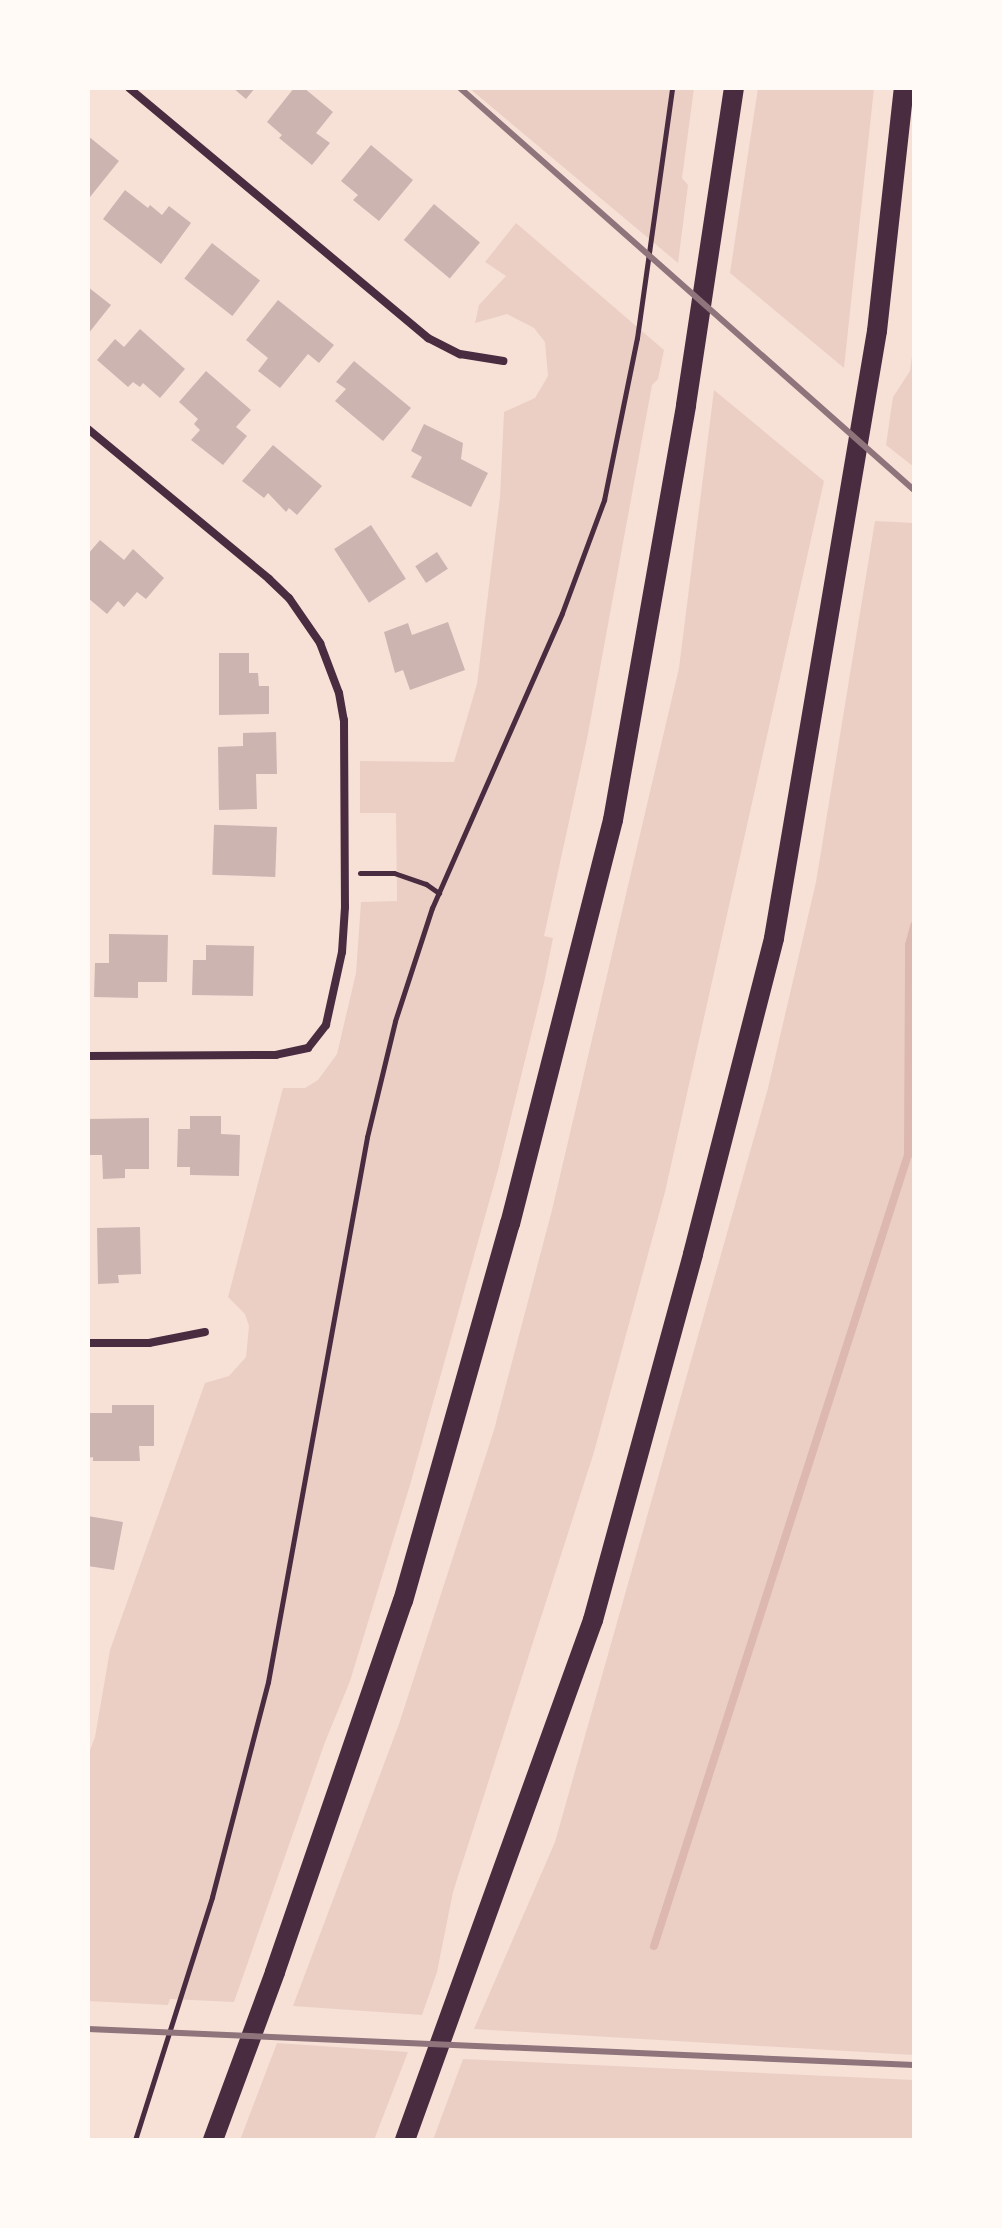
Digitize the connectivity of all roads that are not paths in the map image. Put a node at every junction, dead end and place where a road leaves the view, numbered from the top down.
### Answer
1 (129, 88) edge
2 (734, 88) edge
3 (904, 88) edge
4 (503, 361) dead end
5 (88, 429) edge
6 (88, 1056) edge
7 (205, 1332) dead end
8 (88, 1343) edge
9 (213, 2140) edge
10 (405, 2140) edge

1 - 4 street
2 - 9 highway
3 - 10 highway
5 - 6 street
7 - 8 street

